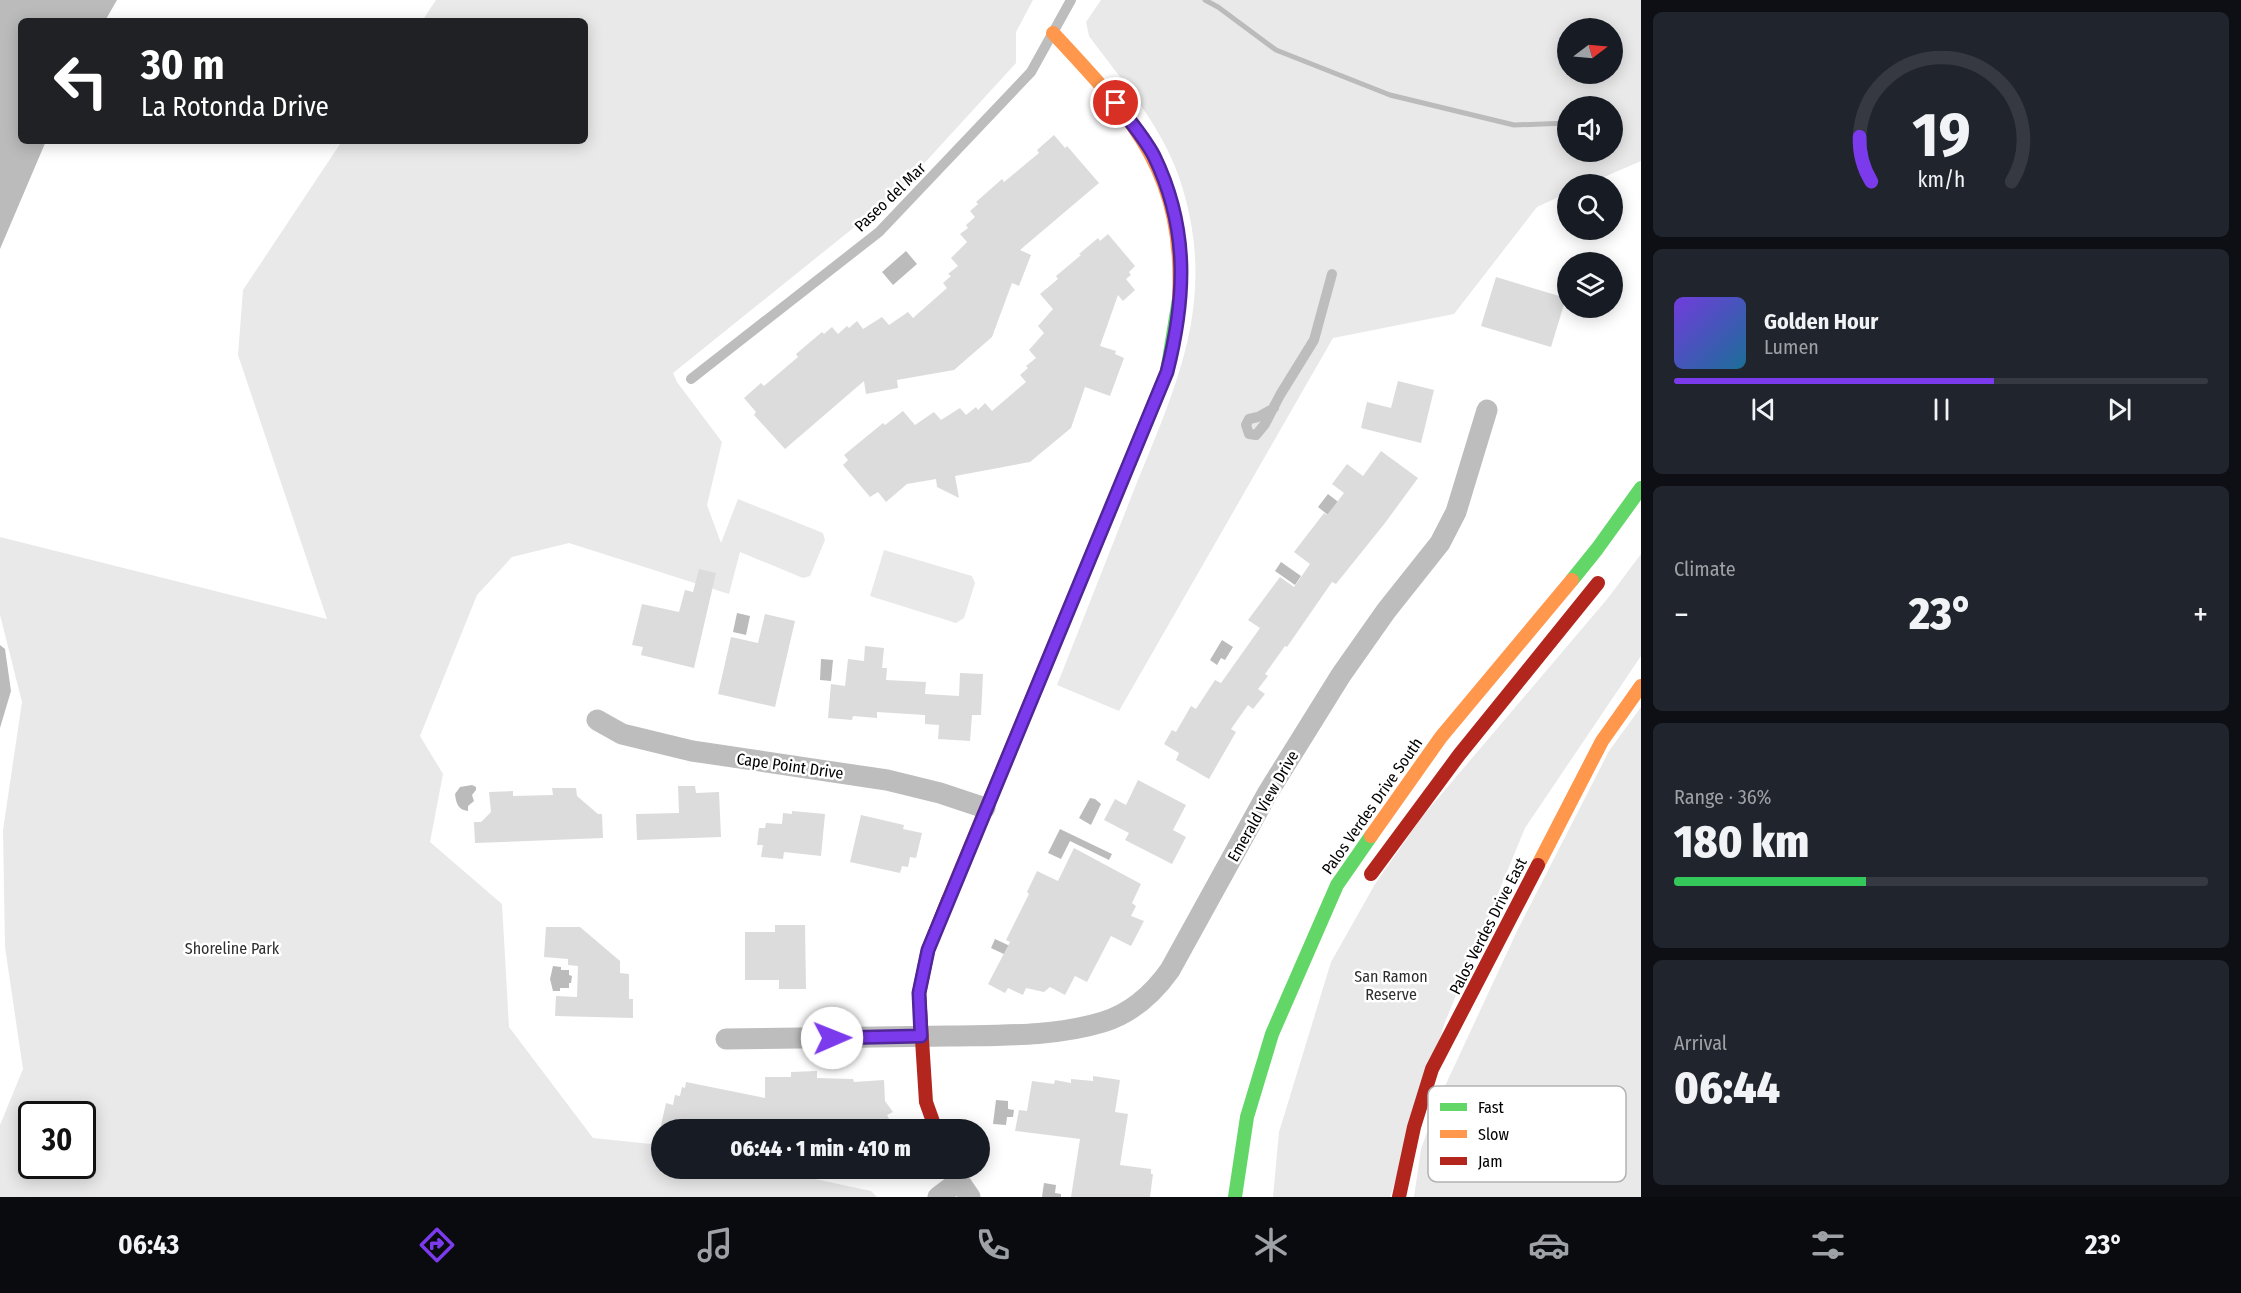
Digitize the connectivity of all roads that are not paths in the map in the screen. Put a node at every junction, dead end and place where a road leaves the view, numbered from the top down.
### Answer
1 (1071, 0) edge
2 (1053, 33) junction
3 (1332, 274) dead end
4 (692, 378) dead end
5 (1274, 408) dead end
6 (1487, 410) dead end
7 (1641, 488) edge
8 (1608, 571) dead end
9 (1641, 686) edge
10 (597, 720) dead end
11 (986, 808) junction
12 (1362, 886) dead end
13 (921, 1036) junction
14 (726, 1040) dead end
15 (932, 1119) edge
16 (960, 1182) edge
17 (938, 1197) edge
18 (1235, 1197) edge
19 (1399, 1197) edge

1 - 2 lane, Paseo del Mar
2 - 4 lane, Paseo del Mar
2 - 11 street
3 - 5 lane
6 - 13 street, Emerald View Drive
7 - 18 street, Palos Verdes Drive South
8 - 12 street
9 - 19 street, Palos Verdes Drive East
10 - 11 street, Cape Point Drive
11 - 13 street
13 - 14 street, Emerald View Drive
13 - 15 street
16 - 17 street

